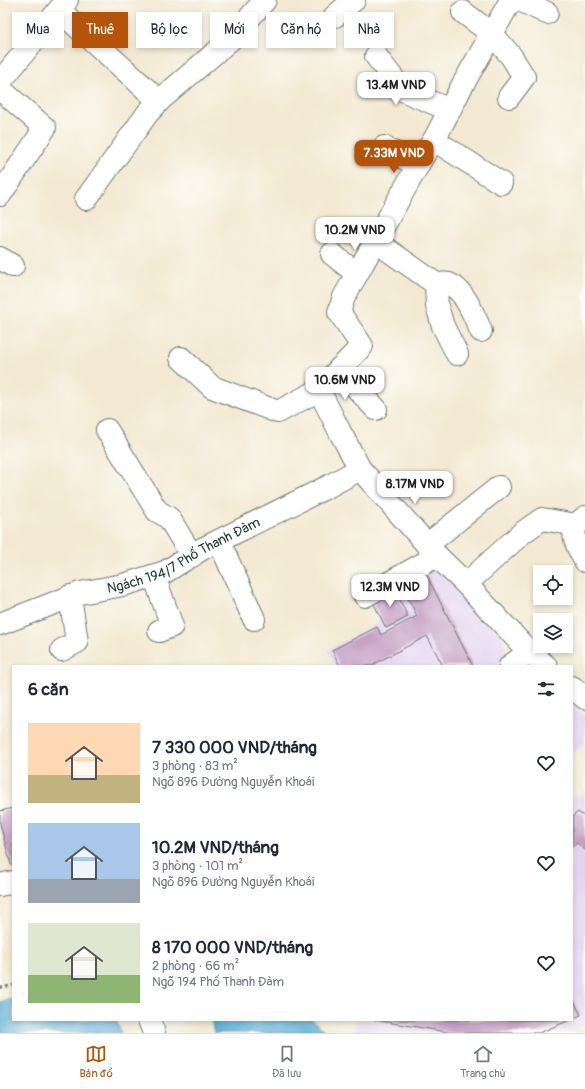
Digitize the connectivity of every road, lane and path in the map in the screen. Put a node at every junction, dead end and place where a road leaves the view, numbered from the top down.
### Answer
1 (265, 0) edge
2 (354, 0) edge
3 (511, 0) edge
4 (520, 0) edge
5 (63, 5) edge
6 (463, 12) dead end
7 (547, 13) dead end
8 (336, 15) edge
9 (492, 34) junction
10 (376, 56) dead end
11 (0, 82) edge
12 (0, 89) edge
13 (509, 97) dead end
14 (159, 101) junction
15 (450, 110) junction
16 (434, 140) junction
17 (384, 147) dead end
18 (418, 166) junction
19 (502, 182) dead end
20 (0, 195) edge
21 (86, 199) dead end
22 (375, 241) junction
23 (332, 254) dead end
24 (357, 274) junction
25 (436, 284) junction
26 (481, 331) dead end
27 (457, 354) dead end
28 (181, 358) dead end
29 (339, 370) junction
30 (319, 390) junction
31 (376, 410) dead end
32 (106, 430) dead end
33 (360, 469) junction
34 (499, 487) dead end
35 (581, 521) edge
36 (219, 541) junction
37 (432, 551) junction
38 (192, 556) junction
39 (585, 561) edge
40 (154, 576) junction
41 (466, 584) junction
42 (70, 596) junction
43 (365, 596) dead end
44 (254, 620) dead end
45 (0, 624) edge
46 (159, 631) dead end
47 (62, 650) dead end
48 (529, 652) junction
49 (511, 665) edge
50 (545, 665) edge
51 (573, 688) edge
52 (585, 698) edge
53 (12, 882) edge
54 (0, 884) edge
55 (12, 985) edge
56 (0, 988) edge
57 (149, 1021) edge
58 (154, 1033) edge

1 - 14 street
2 - 8 street
3 - 9 street
4 - 7 street
5 - 11 street
5 - 14 street
6 - 9 street
9 - 13 street
9 - 15 street
10 - 15 street
12 - 20 street
14 - 21 street
15 - 16 street
16 - 18 street
16 - 19 street
17 - 18 street
18 - 22 street
22 - 24 street
22 - 25 street
23 - 24 street
24 - 29 street
25 - 26 street
25 - 27 street
28 - 30 street
29 - 30 street
29 - 31 street
30 - 33 street
32 - 38 street
33 - 36 street, Ngách 194/7 Phố Thanh Đàm
33 - 37 street
34 - 37 street
35 - 39 street
35 - 41 street
36 - 38 street, Ngách 194/7 Phố Thanh Đàm
36 - 44 street
37 - 41 street
37 - 43 street
38 - 40 street, Ngách 194/7 Phố Thanh Đàm
40 - 42 street, Ngách 194/7 Phố Thanh Đàm
40 - 46 street
41 - 48 street
42 - 45 street, Ngách 194/7 Phố Thanh Đàm
42 - 47 street
48 - 49 street
48 - 50 street
51 - 52 street
53 - 54 street
55 - 56 path
57 - 58 street

